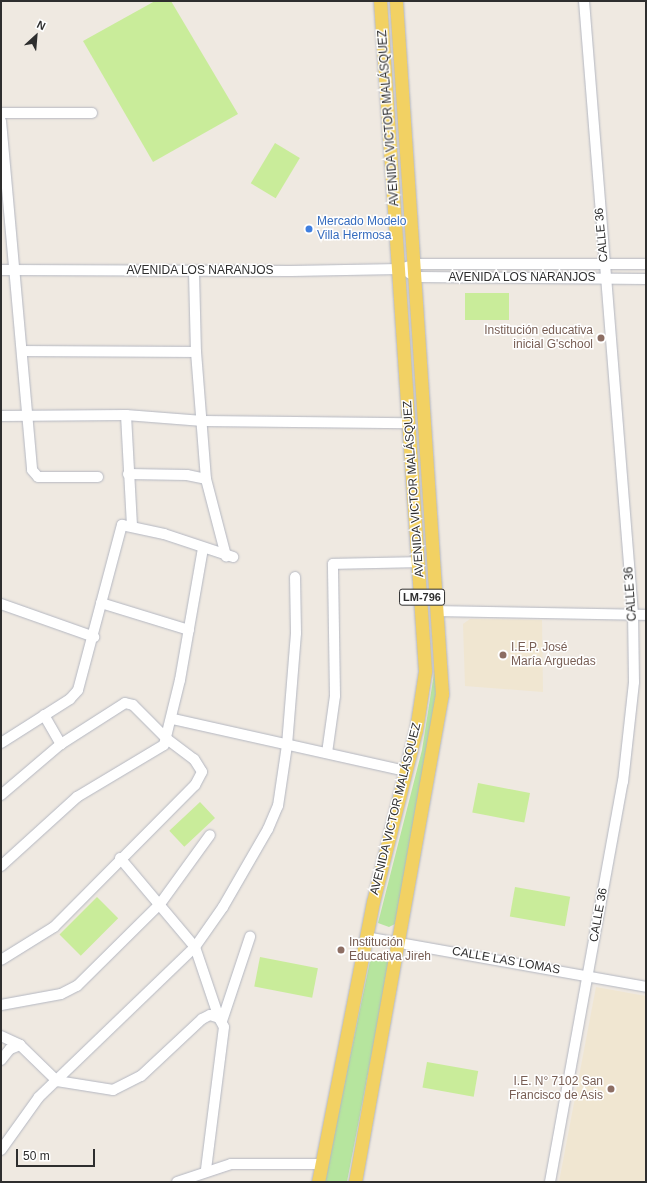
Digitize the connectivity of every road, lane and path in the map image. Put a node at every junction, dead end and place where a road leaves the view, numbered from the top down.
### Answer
1 (380, 1) edge
2 (396, 1) edge
3 (584, 1) edge
4 (1, 113) edge
5 (92, 113) dead end
6 (1, 121) edge
7 (604, 263) junction
8 (416, 264) junction
9 (646, 264) edge
10 (400, 269) junction
11 (1, 270) edge
12 (14, 270) junction
13 (194, 272) junction
14 (417, 277) junction
15 (605, 278) junction
16 (646, 279) edge
17 (22, 351) junction
18 (196, 352) junction
19 (126, 415) junction
20 (1, 416) edge
21 (26, 417) junction
22 (203, 421) junction
23 (409, 423) junction
24 (128, 474) junction
25 (98, 477) dead end
26 (206, 480) junction
27 (132, 525) junction
28 (203, 548) junction
29 (419, 562) junction
30 (295, 577) dead end
31 (101, 603) junction
32 (1, 604) edge
33 (439, 612) junction
34 (633, 614) junction
35 (646, 615) edge
36 (189, 630) junction
37 (94, 637) junction
38 (44, 715) junction
39 (172, 719) junction
40 (2, 738) edge
41 (167, 739) junction
42 (61, 744) junction
43 (287, 745) junction
44 (327, 753) junction
45 (406, 771) junction
46 (1, 795) edge
47 (210, 835) dead end
48 (120, 858) junction
49 (1, 866) edge
50 (160, 904) junction
51 (250, 937) dead end
52 (366, 937) junction
53 (400, 942) junction
54 (195, 946) junction
55 (1, 960) edge
56 (588, 976) junction
57 (646, 987) edge
58 (1, 1005) edge
59 (221, 1020) junction
60 (1, 1036) edge
61 (20, 1045) junction
62 (1, 1060) edge
63 (57, 1081) junction
64 (1, 1150) edge
65 (321, 1164) junction
66 (206, 1170) junction
67 (177, 1182) edge
68 (318, 1182) edge
69 (354, 1182) edge
70 (550, 1182) edge

1 - 10 main road, AVENIDA VICTOR MALÁSQUEZ / LM-796
2 - 8 main road, AVENIDA VICTOR MALÁSQUEZ / LM-796
3 - 7 street, CALLE 36
4 - 5 street
6 - 12 street
7 - 8 street, AVENIDA LOS NARANJOS
7 - 9 street, AVENIDA LOS NARANJOS
7 - 15 street, CALLE 36
8 - 10 street, AVENIDA LOS NARANJOS
8 - 14 main road, AVENIDA VICTOR MALÁSQUEZ / LM-796
10 - 13 street, AVENIDA LOS NARANJOS
10 - 14 street, AVENIDA LOS NARANJOS
10 - 23 main road, AVENIDA VICTOR MALÁSQUEZ / LM-796
11 - 12 street, AVENIDA LOS NARANJOS
12 - 13 street, AVENIDA LOS NARANJOS
12 - 17 street
13 - 18 street
14 - 15 street, AVENIDA LOS NARANJOS
14 - 33 main road, AVENIDA VICTOR MALÁSQUEZ / LM-796
15 - 16 street, AVENIDA LOS NARANJOS
15 - 34 street, CALLE 36
17 - 18 street
17 - 21 street
18 - 22 street
19 - 21 street
19 - 22 street
19 - 24 street
20 - 21 street
21 - 25 street
22 - 23 street
22 - 26 street
23 - 29 main road, AVENIDA VICTOR MALÁSQUEZ / LM-796
24 - 26 street
24 - 27 street
26 - 28 street
27 - 28 street
27 - 31 street
28 - 36 street
29 - 44 street
29 - 45 main road, AVENIDA VICTOR MALÁSQUEZ / LM-796
30 - 43 street
31 - 36 street
31 - 37 street
32 - 37 street
33 - 34 street
33 - 53 main road, AVENIDA VICTOR MALÁSQUEZ / LM-796
34 - 35 street
34 - 56 street, CALLE 36
36 - 39 street
37 - 38 street
38 - 40 street
38 - 42 street
39 - 41 street
39 - 43 street
41 - 42 street
41 - 48 street
41 - 49 street
42 - 46 street
43 - 44 street
43 - 54 street
44 - 45 street
45 - 52 main road, AVENIDA VICTOR MALÁSQUEZ / LM-796
47 - 50 street
48 - 50 street
48 - 55 street
50 - 54 street
50 - 58 street
51 - 59 street
52 - 53 street, CALLE LAS LOMAS
52 - 65 main road, AVENIDA VICTOR MALÁSQUEZ / LM-796
53 - 56 street, CALLE LAS LOMAS
53 - 69 main road, AVENIDA VICTOR MALÁSQUEZ / LM-796
54 - 59 street
54 - 63 street
56 - 57 street, CALLE LAS LOMAS
56 - 70 street, CALLE 36
59 - 63 street
59 - 66 street
60 - 61 street
61 - 62 street
61 - 63 street
63 - 64 street
65 - 66 street
65 - 68 main road, AVENIDA VICTOR MALÁSQUEZ / LM-796
66 - 67 street

